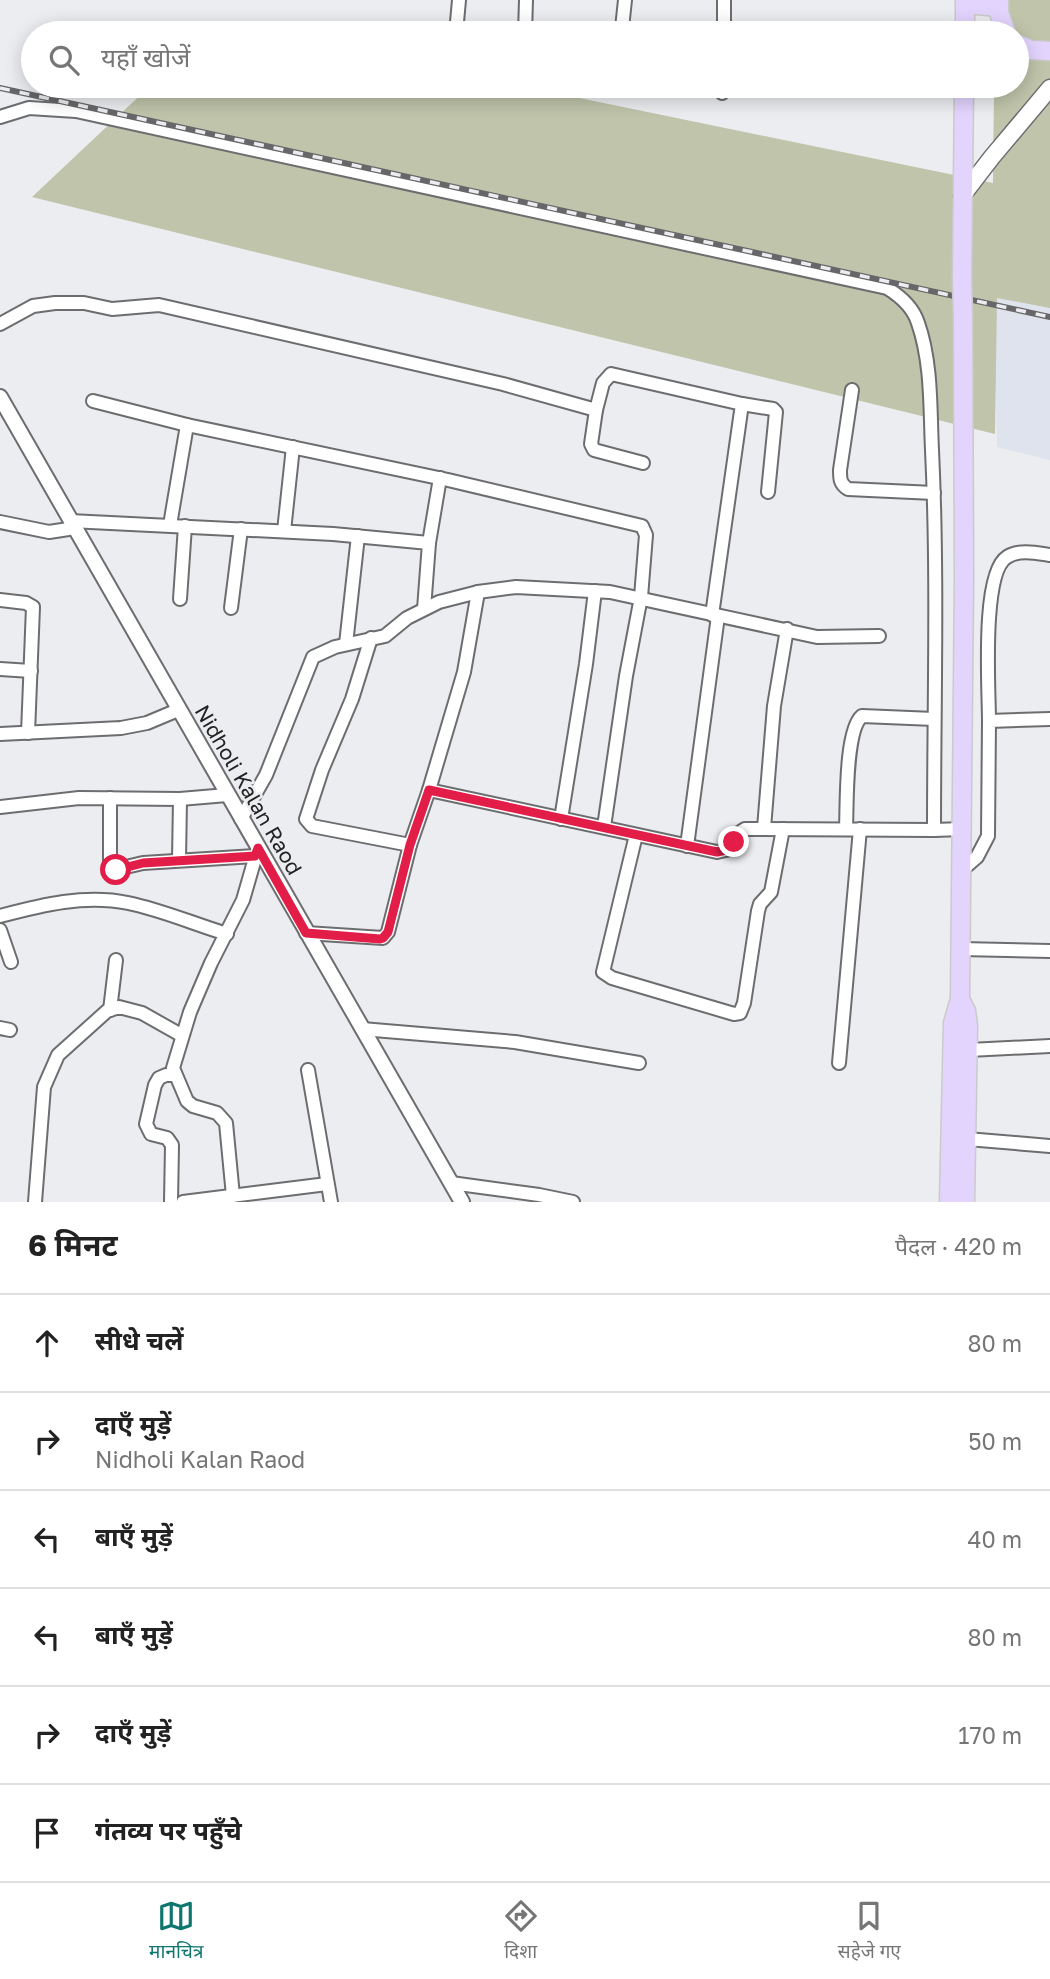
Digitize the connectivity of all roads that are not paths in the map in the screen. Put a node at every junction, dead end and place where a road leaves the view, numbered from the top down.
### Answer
1 (459, 0) edge
2 (526, 0) edge
3 (625, 0) edge
4 (724, 0) edge
5 (965, 2) edge
6 (999, 4) edge
7 (457, 21) edge
8 (525, 21) edge
9 (623, 21) edge
10 (724, 21) edge
11 (965, 21) edge
12 (1029, 50) edge
13 (1050, 51) edge
14 (1050, 89) edge
15 (964, 98) edge
16 (0, 117) edge
17 (962, 196) junction
18 (0, 324) edge
19 (852, 390) dead end
20 (0, 397) edge
21 (93, 401) dead end
22 (742, 404) junction
23 (596, 410) junction
24 (187, 425) junction
25 (293, 447) junction
26 (643, 463) dead end
27 (440, 478) junction
28 (768, 492) dead end
29 (934, 493) junction
30 (0, 523) edge
31 (73, 524) junction
32 (170, 525) junction
33 (185, 526) junction
34 (241, 529) junction
35 (284, 531) junction
36 (358, 536) junction
37 (429, 543) junction
38 (1050, 555) edge
39 (595, 590) junction
40 (478, 592) junction
41 (641, 597) junction
42 (180, 599) dead end
43 (0, 600) edge
44 (231, 608) dead end
45 (424, 609) junction
46 (715, 616) junction
47 (787, 629) junction
48 (879, 636) dead end
49 (371, 638) junction
50 (346, 644) junction
51 (0, 669) edge
52 (31, 671) junction
53 (178, 710) junction
54 (934, 719) junction
55 (1050, 719) edge
56 (989, 721) junction
57 (27, 733) junction
58 (0, 734) edge
59 (429, 790) junction
60 (227, 795) junction
61 (110, 798) junction
62 (180, 799) junction
63 (0, 807) edge
64 (561, 818) junction
65 (241, 819) junction
66 (604, 827) junction
67 (765, 828) junction
68 (783, 828) junction
69 (963, 828) junction
70 (846, 829) junction
71 (860, 829) junction
72 (934, 830) junction
73 (636, 835) junction
74 (410, 845) junction
75 (687, 846) junction
76 (256, 852) junction
77 (179, 860) junction
78 (962, 870) junction
79 (0, 916) edge
80 (0, 930) edge
81 (306, 933) junction
82 (227, 934) junction
83 (961, 949) junction
84 (1050, 951) edge
85 (116, 960) dead end
86 (11, 962) dead end
87 (961, 999) junction
88 (110, 1010) junction
89 (362, 1029) junction
90 (181, 1035) junction
91 (1050, 1046) edge
92 (969, 1050) junction
93 (639, 1063) dead end
94 (839, 1063) dead end
95 (308, 1070) dead end
96 (175, 1075) junction
97 (967, 1139) junction
98 (1050, 1146) edge
99 (450, 1183) junction
100 (327, 1184) junction
101 (233, 1196) junction
102 (36, 1202) edge
103 (171, 1202) edge
104 (183, 1202) edge
105 (331, 1202) edge
106 (462, 1202) edge
107 (573, 1202) edge
108 (949, 1202) edge
109 (965, 1202) edge

1 - 7 street
2 - 8 street
3 - 9 street
4 - 10 street
5 - 6 main road
5 - 11 main road
12 - 13 main road
14 - 17 main road
15 - 17 main road
16 - 29 street
17 - 69 main road, bridge
18 - 23 street
19 - 29 street
20 - 31 street, Nidholi Kalan Raod
21 - 24 street
22 - 23 street
22 - 28 street
22 - 46 street
23 - 26 street
24 - 25 street
24 - 32 street
25 - 27 street
25 - 35 street
27 - 37 street
27 - 41 street
29 - 54 street
30 - 31 street
31 - 32 street
31 - 53 street, Nidholi Kalan Raod
32 - 33 street
33 - 34 street
33 - 42 street
34 - 35 street
34 - 44 street
35 - 36 street
36 - 37 street
36 - 50 street
37 - 45 street
38 - 56 street
39 - 40 street
39 - 41 street
39 - 64 street
40 - 45 street
40 - 59 street
41 - 46 street
41 - 66 street
43 - 52 street
45 - 49 street
46 - 47 street
46 - 75 street
47 - 48 street
47 - 67 street
49 - 50 street
49 - 74 street
50 - 65 street
51 - 52 street
52 - 57 street
53 - 57 street
53 - 60 street, Nidholi Kalan Raod
54 - 70 street
54 - 72 street
55 - 56 street
56 - 78 street
57 - 58 street
59 - 64 street
59 - 74 street
60 - 62 street
60 - 65 street, Nidholi Kalan Raod
61 - 62 street
61 - 63 street
61 - 77 street
62 - 77 street
64 - 66 street
65 - 76 street, Nidholi Kalan Raod
66 - 73 street
67 - 68 street
67 - 75 street
68 - 70 street
68 - 73 street
69 - 72 street
69 - 78 main road
70 - 71 street
71 - 72 street
71 - 94 street
73 - 75 street
74 - 81 street
76 - 77 street
76 - 81 street, Nidholi Kalan Raod
76 - 82 street
78 - 83 main road
79 - 82 street
80 - 86 street
81 - 89 street, Nidholi Kalan Raod
82 - 90 street
83 - 84 street
83 - 87 main road
85 - 88 street
87 - 92 main road
87 - 108 main road
88 - 90 street
88 - 102 street
89 - 93 street
89 - 99 street, Nidholi Kalan Raod
90 - 96 street
91 - 92 street
92 - 97 main road
95 - 100 street
96 - 101 street
96 - 103 street
97 - 98 street
97 - 109 main road
99 - 106 street, Nidholi Kalan Raod
99 - 107 street
100 - 101 street
100 - 105 street
101 - 104 street

